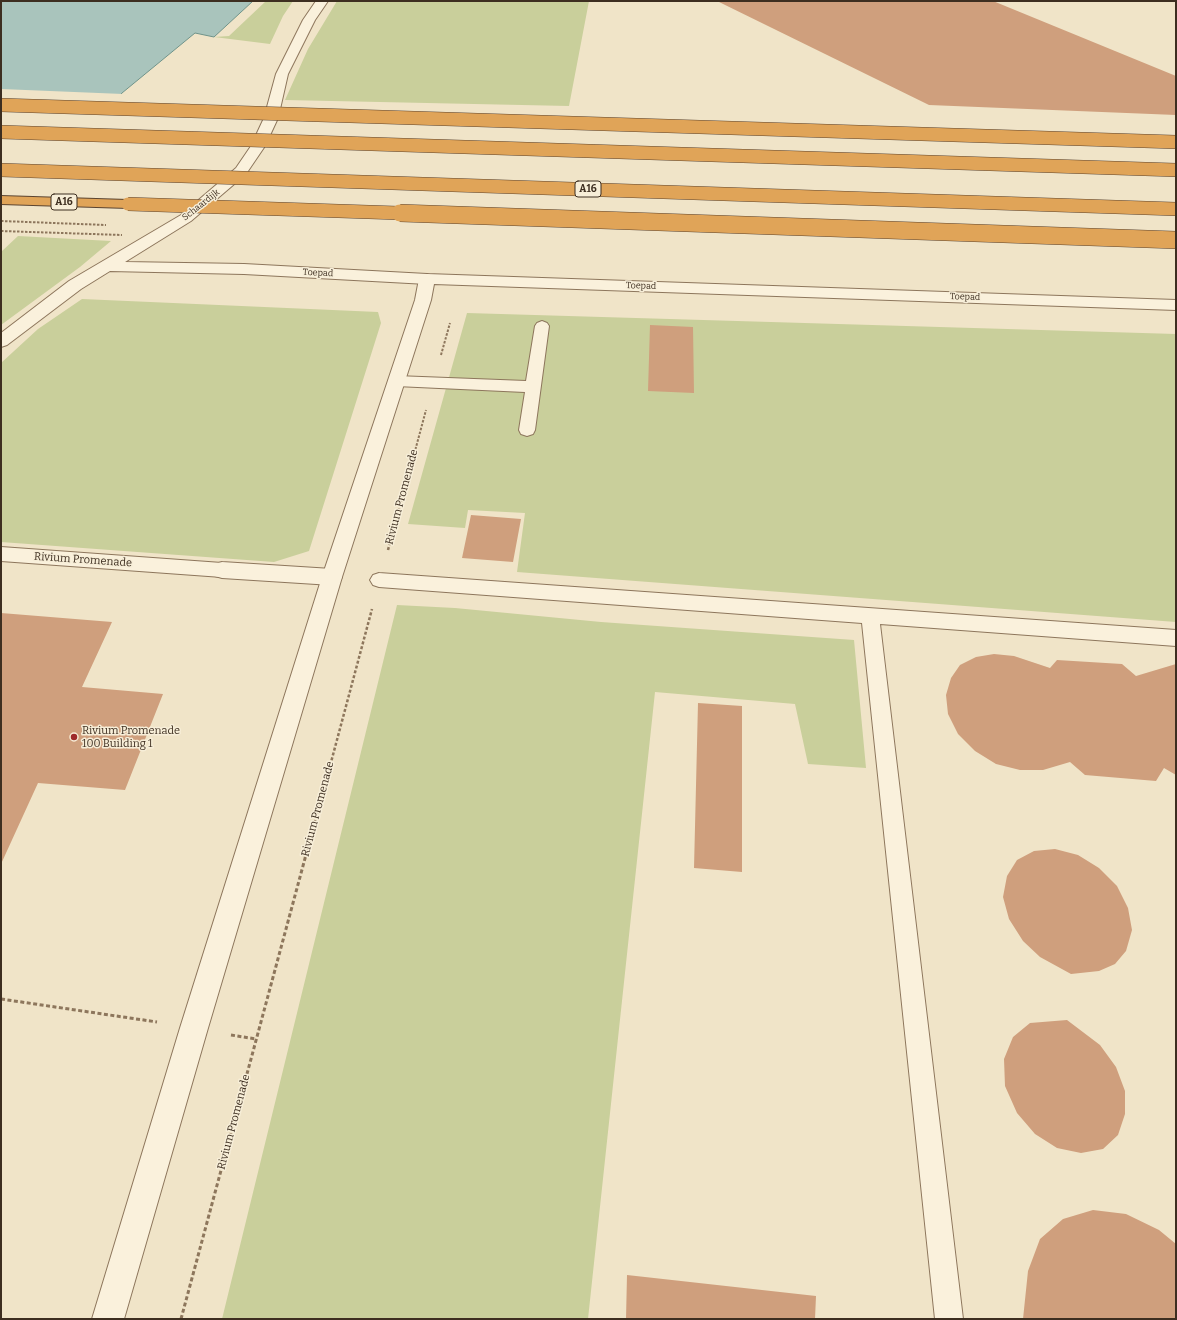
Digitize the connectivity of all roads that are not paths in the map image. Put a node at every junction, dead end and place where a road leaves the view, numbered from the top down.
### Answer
1 (322, 1) edge
2 (1, 105) edge
3 (1, 132) edge
4 (1176, 142) edge
5 (1, 170) edge
6 (1176, 170) edge
7 (1, 200) edge
8 (1176, 209) edge
9 (1176, 240) edge
10 (107, 266) junction
11 (427, 279) junction
12 (1176, 305) edge
13 (542, 326) dead end
14 (1, 341) edge
15 (396, 381) junction
16 (533, 387) junction
17 (527, 430) dead end
18 (1, 554) edge
19 (222, 570) joint
20 (332, 577) junction
21 (379, 580) road end
22 (870, 616) junction
23 (1176, 638) edge
24 (108, 1319) edge
25 (949, 1319) edge

1 - 10 street, Schaardijk
2 - 4 highway, bridge
3 - 6 highway, bridge
5 - 8 highway, A16, bridge
7 - 9 highway, A16, bridge
10 - 11 street, Toepad
10 - 14 street, Schaardijk
11 - 12 street, Toepad
11 - 15 street
13 - 16 lane
15 - 16 lane
15 - 20 street
16 - 17 lane
18 - 19 lane, Rivium Promenade
19 - 20 street, Rivium Promenade
20 - 24 street
21 - 22 lane
22 - 23 lane
22 - 25 lane

